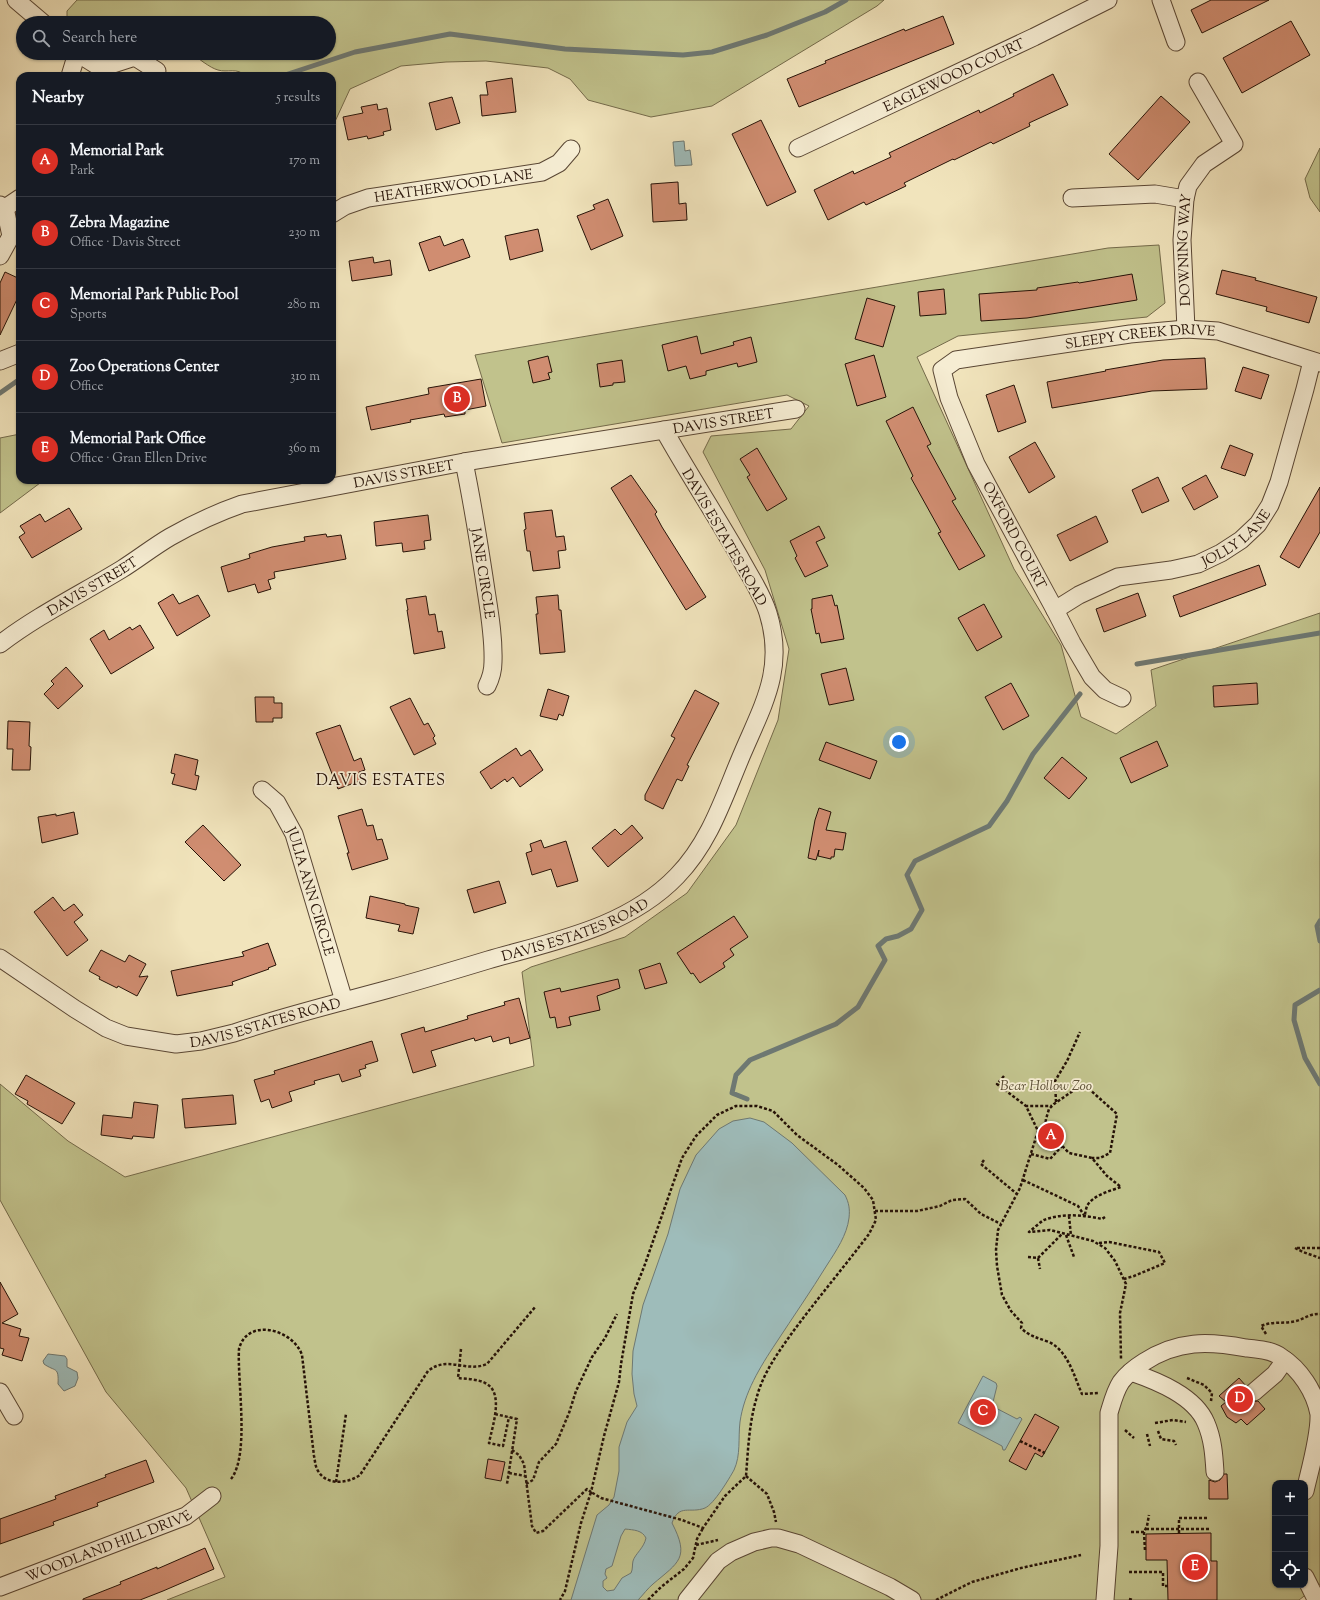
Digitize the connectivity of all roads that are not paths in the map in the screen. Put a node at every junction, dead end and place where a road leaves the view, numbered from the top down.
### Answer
1 (16, 0) edge
2 (1108, 0) edge
3 (1161, 0) edge
4 (35, 16) edge
5 (1176, 42) dead end
6 (75, 60) edge
7 (88, 60) edge
8 (126, 60) edge
9 (140, 60) edge
10 (71, 72) edge
11 (157, 72) edge
12 (1198, 82) dead end
13 (798, 148) dead end
14 (571, 149) dead end
15 (1072, 198) dead end
16 (1185, 199) junction
17 (16, 200) edge
18 (2, 207) edge
19 (336, 212) edge
20 (0, 256) edge
21 (1186, 329) junction
22 (16, 354) edge
23 (0, 360) edge
24 (956, 360) joint
25 (1316, 362) edge
26 (796, 409) dead end
27 (664, 430) junction
28 (464, 462) junction
29 (336, 482) edge
30 (328, 484) edge
31 (1055, 610) junction
32 (0, 644) edge
33 (487, 686) dead end
34 (1122, 698) dead end
35 (262, 790) dead end
36 (0, 958) edge
37 (344, 1001) junction
38 (1285, 1360) junction
39 (1126, 1366) junction
40 (0, 1392) edge
41 (1254, 1392) dead end
42 (14, 1416) dead end
43 (1215, 1472) dead end
44 (1308, 1480) edge
45 (212, 1496) dead end
46 (1308, 1582) edge
47 (0, 1587) edge
48 (1317, 1599) edge
49 (687, 1600) edge
50 (912, 1600) edge
51 (1105, 1600) edge

1 - 4 street
2 - 13 street, EAGLEWOOD COURT
3 - 5 street
6 - 10 street
7 - 8 street
9 - 11 street
12 - 16 street, DOWNING WAY
14 - 19 street, HEATHERWOOD LANE
15 - 16 street
16 - 21 street, DOWNING WAY
17 - 18 street
18 - 20 street
21 - 24 street, SLEEPY CREEK DRIVE
21 - 25 street, SLEEPY CREEK DRIVE
22 - 23 street
24 - 31 street, OXFORD COURT
25 - 31 street, JOLLY LANE
26 - 27 street, DAVIS STREET
27 - 28 street, DAVIS STREET
27 - 37 street, DAVIS ESTATES ROAD
28 - 29 street, DAVIS STREET
28 - 33 street, JANE CIRCLE
30 - 32 street, DAVIS STREET
31 - 34 street, OXFORD COURT
35 - 37 street, JULIA ANN CIRCLE
36 - 37 street, DAVIS ESTATES ROAD
38 - 39 street
38 - 41 street
38 - 44 street
39 - 43 street
39 - 51 street
40 - 42 street
45 - 47 street, WOODLAND HILL DRIVE
46 - 48 street
49 - 50 street

